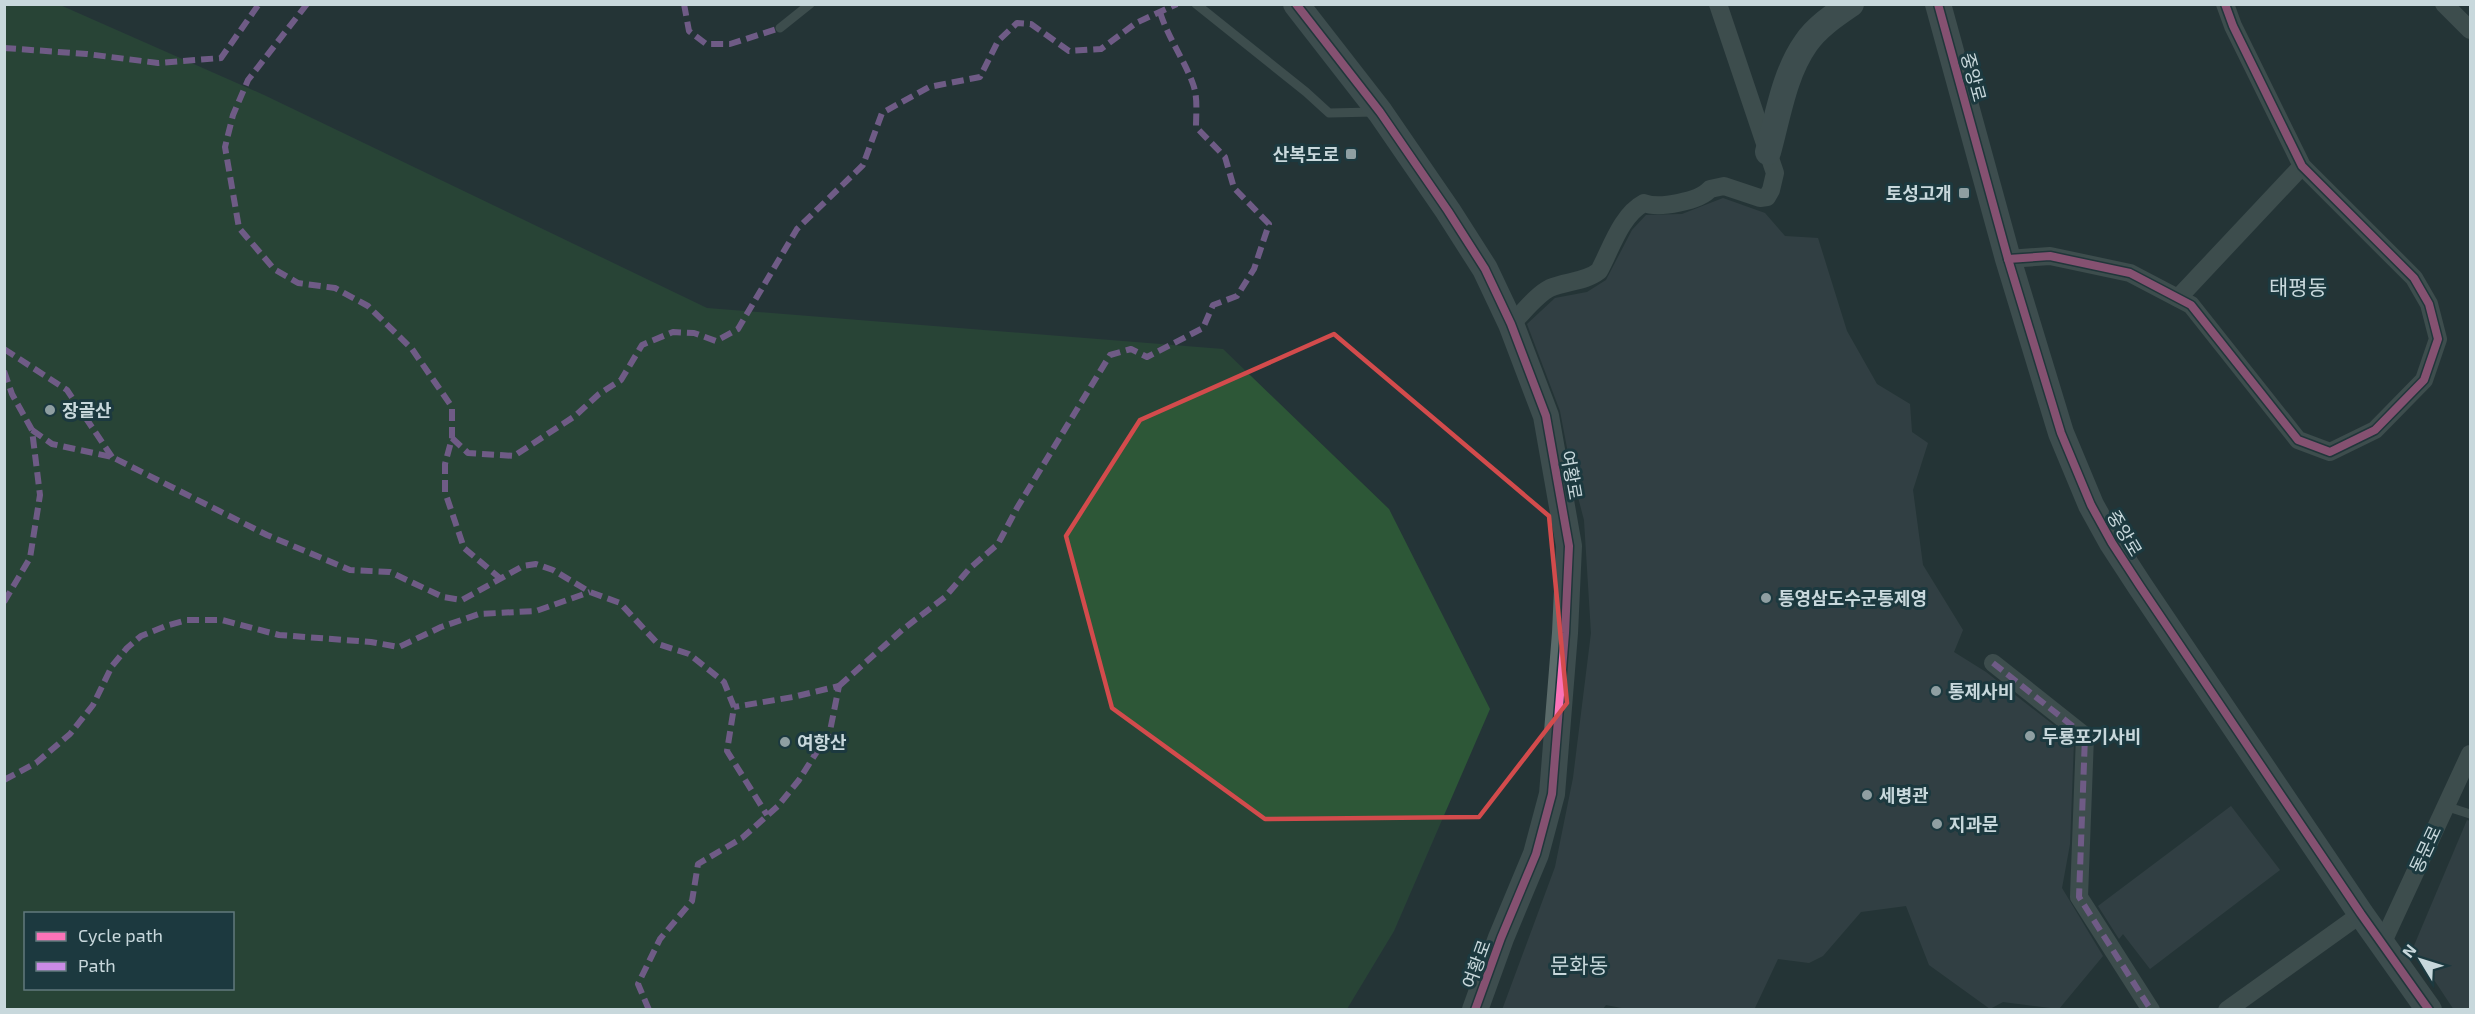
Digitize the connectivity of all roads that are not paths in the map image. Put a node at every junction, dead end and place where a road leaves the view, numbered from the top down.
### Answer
1 (810, 4) edge
2 (1196, 4) edge
3 (1296, 4) edge
4 (1718, 4) edge
5 (1851, 4) edge
6 (2225, 4) edge
7 (2444, 4) edge
8 (1933, 8) edge
9 (780, 28) dead end
10 (2470, 30) edge
11 (1380, 112) junction
12 (1768, 152) junction
13 (2302, 166) junction
14 (2008, 259) junction
15 (2178, 298) junction
16 (1511, 324) junction
17 (1993, 663) dead end
18 (2468, 765) edge
19 (2445, 806) junction
20 (2470, 814) edge
21 (2361, 914) junction
22 (2382, 944) junction
23 (1475, 1010) edge
24 (2151, 1010) edge
25 (2226, 1010) edge
26 (2428, 1010) edge

1 - 9 lane
2 - 11 lane
3 - 11 street, 여황로
4 - 12 street
5 - 12 street
6 - 13 street
7 - 10 street
8 - 14 street, 중앙로
11 - 16 street, 여황로
12 - 16 street
13 - 15 street
13 - 15 street
14 - 15 street
14 - 21 street, 중앙로
16 - 23 street, 여황로
17 - 24 street
18 - 19 street, 동문로
19 - 20 lane
19 - 22 street, 동문로
21 - 22 street, 중앙로
21 - 25 street
22 - 26 street, 중앙로

